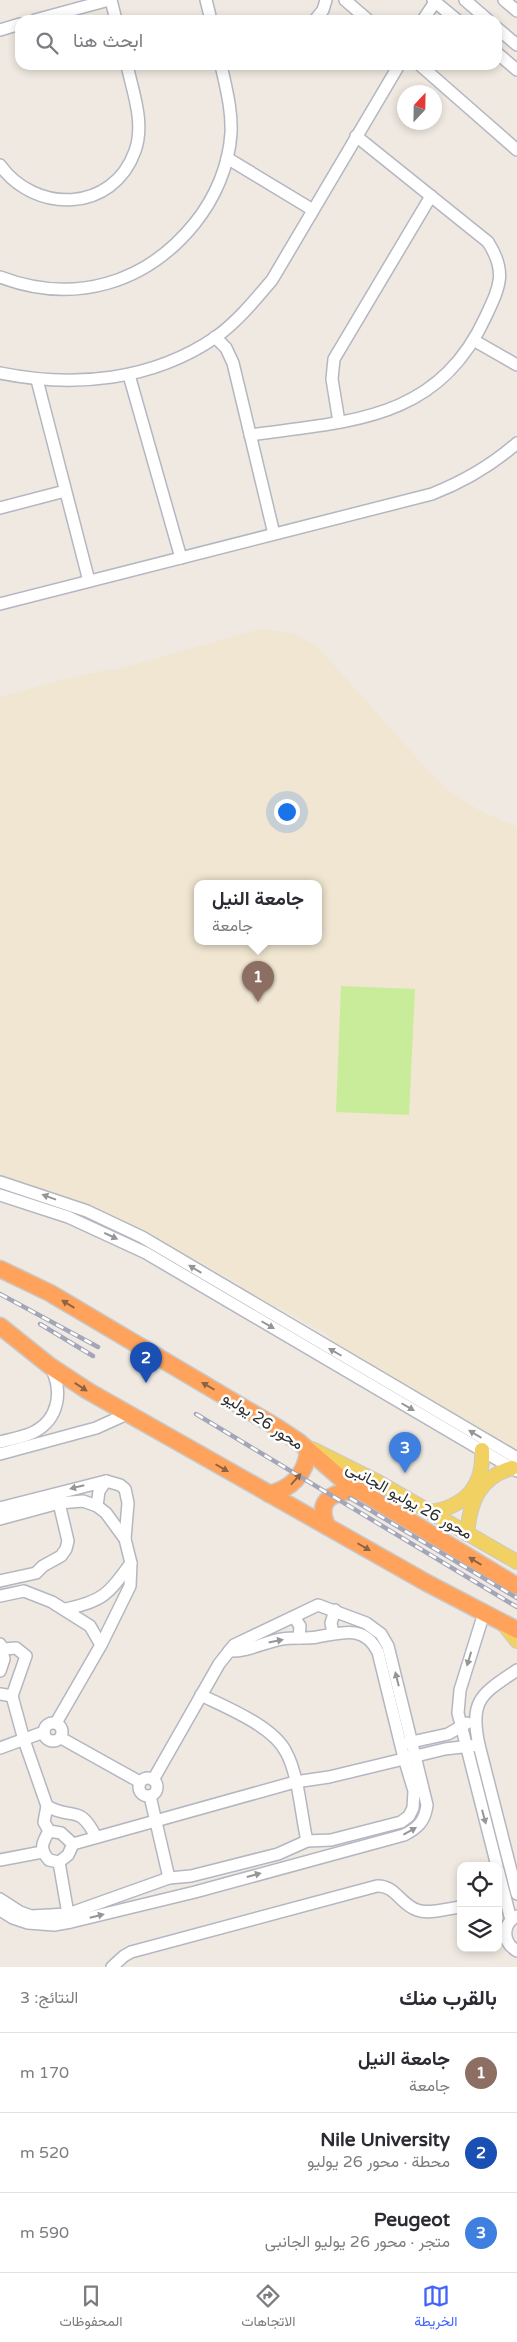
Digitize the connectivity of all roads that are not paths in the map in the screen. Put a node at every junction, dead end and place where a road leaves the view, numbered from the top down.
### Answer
1 (110, 0) edge
2 (206, 0) edge
3 (326, 0) edge
4 (345, 0) edge
5 (465, 0) edge
6 (504, 0) edge
7 (434, 1) edge
8 (517, 11) edge
9 (54, 15) edge
10 (114, 15) edge
11 (210, 15) edge
12 (318, 15) edge
13 (362, 15) edge
14 (425, 15) edge
15 (449, 15) edge
16 (482, 15) edge
17 (15, 26) edge
18 (0, 30) edge
19 (502, 32) edge
20 (517, 45) edge
21 (502, 57) edge
22 (128, 70) edge
23 (222, 70) edge
24 (396, 70) edge
25 (426, 70) edge
26 (517, 70) edge
27 (356, 136) junction
28 (517, 150) edge
29 (227, 158) junction
30 (0, 165) edge
31 (431, 196) junction
32 (313, 210) junction
33 (0, 277) edge
34 (215, 337) junction
35 (475, 341) junction
36 (517, 365) edge
37 (0, 373) edge
38 (129, 375) junction
39 (36, 380) junction
40 (339, 422) junction
41 (250, 435) junction
42 (517, 443) edge
43 (65, 491) junction
44 (0, 508) edge
45 (274, 534) junction
46 (181, 558) junction
47 (89, 581) junction
48 (0, 604) edge
49 (0, 1182) edge
50 (0, 1195) edge
51 (0, 1269) edge
52 (242, 1304) junction
53 (255, 1311) junction
54 (0, 1326) edge
55 (50, 1366) junction
56 (128, 1414) junction
57 (41, 1428) junction
58 (0, 1442) edge
59 (46, 1442) junction
60 (304, 1447) junction
61 (482, 1450) junction
62 (0, 1454) edge
63 (515, 1466) edge
64 (106, 1481) junction
65 (360, 1491) junction
66 (269, 1494) junction
67 (59, 1503) junction
68 (128, 1503) junction
69 (0, 1508) edge
70 (102, 1510) junction
71 (431, 1512) junction
72 (0, 1519) edge
73 (326, 1526) junction
74 (467, 1534) junction
75 (125, 1539) junction
76 (517, 1562) edge
77 (131, 1563) junction
78 (0, 1582) edge
79 (517, 1586) edge
80 (0, 1596) edge
81 (66, 1609) junction
82 (335, 1610) junction
83 (484, 1613) junction
84 (294, 1617) junction
85 (502, 1622) junction
86 (517, 1630) edge
87 (333, 1633) junction
88 (299, 1638) junction
89 (517, 1641) edge
90 (0, 1644) edge
91 (101, 1645) junction
92 (229, 1651) junction
93 (517, 1670) edge
94 (0, 1672) edge
95 (0, 1694) edge
96 (201, 1695) junction
97 (12, 1696) junction
98 (475, 1720) junction
99 (56, 1723) junction
100 (460, 1726) junction
101 (44, 1732) junction
102 (61, 1738) junction
103 (24, 1740) junction
104 (413, 1742) junction
105 (400, 1745) junction
106 (479, 1745) junction
107 (466, 1747) junction
108 (0, 1748) edge
109 (416, 1756) junction
110 (404, 1758) junction
111 (153, 1780) junction
112 (140, 1782) junction
113 (295, 1782) junction
114 (150, 1796) junction
115 (48, 1806) junction
116 (156, 1821) junction
117 (49, 1831) junction
118 (96, 1838) junction
119 (331, 1840) junction
120 (307, 1841) junction
121 (73, 1844) junction
122 (288, 1851) junction
123 (42, 1852) junction
124 (335, 1854) junction
125 (0, 1860) edge
126 (59, 1862) junction
127 (496, 1862) edge
128 (292, 1865) junction
129 (191, 1876) junction
130 (169, 1878) junction
131 (515, 1883) edge
132 (149, 1887) junction
133 (195, 1892) junction
134 (517, 1894) edge
135 (0, 1899) edge
136 (152, 1902) junction
137 (503, 1905) edge
138 (457, 1908) edge
139 (0, 1910) edge
140 (68, 1914) junction
141 (514, 1918) edge
142 (515, 1949) edge
143 (517, 1961) edge
144 (112, 1967) edge

1 - 9 street
1 - 10 street
2 - 11 street
3 - 12 street
4 - 13 street
5 - 16 street
6 - 8 street
7 - 14 street
7 - 15 street
17 - 18 street
19 - 20 street
21 - 26 street
22 - 30 street
23 - 29 street
24 - 27 street
25 - 28 street
27 - 31 street
27 - 32 street
29 - 32 street
29 - 33 street
31 - 35 street
31 - 40 street
32 - 34 street
34 - 38 street
34 - 41 street
35 - 36 street
35 - 40 street
37 - 39 street
38 - 39 street
38 - 46 street
39 - 43 street
40 - 41 street
41 - 45 street
42 - 45 street
43 - 44 street
43 - 47 street
45 - 46 street
46 - 47 street
47 - 48 street
52 -> 49 street
50 -> 52 street
60 -> 51 highway, محور 26 يوليو
52 - 53 street
53 -> 61 street
63 -> 53 street
54 - 55 highway
55 -> 56 highway
55 - 57 street
56 - 59 street
56 -> 66 highway
57 - 58 street
57 - 59 street
59 - 62 street
60 - 65 highway, محور 26 يوليو
66 -> 60 highway
60 - 71 main road, محور 26 يوليو الجانبى
61 - 63 street
61 - 71 main road
63 - 74 main road
64 - 68 street
64 -> 69 street
64 - 70 street
65 - 73 highway
79 -> 65 highway, محور 26 يوليو
66 - 73 highway
67 - 70 street
67 - 72 street
67 - 78 street
68 - 70 street
68 - 75 street
70 - 75 street
71 - 74 main road, محور 26 يوليو الجانبى
73 -> 83 highway
74 - 76 main road, محور 26 يوليو الجانبى
75 - 77 street
77 - 81 street
77 - 91 street
80 - 81 street
81 - 91 street
82 - 84 street
82 - 87 street
104 -> 82 street
83 - 85 highway
83 -> 100 street
84 - 88 street
84 - 92 street
85 - 86 highway
85 - 89 main road
87 - 88 street
87 - 105 street
92 -> 88 street
90 - 94 street
90 - 97 street
91 - 99 street
92 - 96 street
93 - 98 street
95 - 97 street
96 - 111 street
96 - 113 street
97 - 103 street
98 - 100 street
98 - 106 street
99 - 101 street
99 - 102 street
100 - 104 street
100 - 107 street
101 - 102 street
101 - 103 street
102 - 112 street
103 - 108 street
103 - 115 street
104 - 105 street
104 - 109 street
105 - 110 street
106 - 107 street
106 - 131 street
107 - 109 street
107 -> 127 street
109 - 110 street
124 -> 109 street
110 - 113 street
110 - 119 street
111 - 112 street
111 - 114 street
112 - 114 street
113 - 116 street
113 - 120 street
114 - 116 street
115 - 117 street
115 - 118 street
116 - 118 street
116 - 130 street
117 - 121 street
117 - 123 street
118 - 121 street
119 - 120 street
119 - 124 street
120 - 122 street
121 - 126 street
122 - 128 street
122 - 129 street
123 - 125 street
123 - 126 street
124 - 128 street
126 - 140 street
133 -> 128 street
129 - 130 street
129 - 133 street
130 - 132 street
131 - 134 street
132 - 136 street
132 - 140 street
133 - 136 street
135 - 140 street
139 -> 136 street
137 - 141 street
138 - 144 street
141 - 142 street
142 - 143 street

